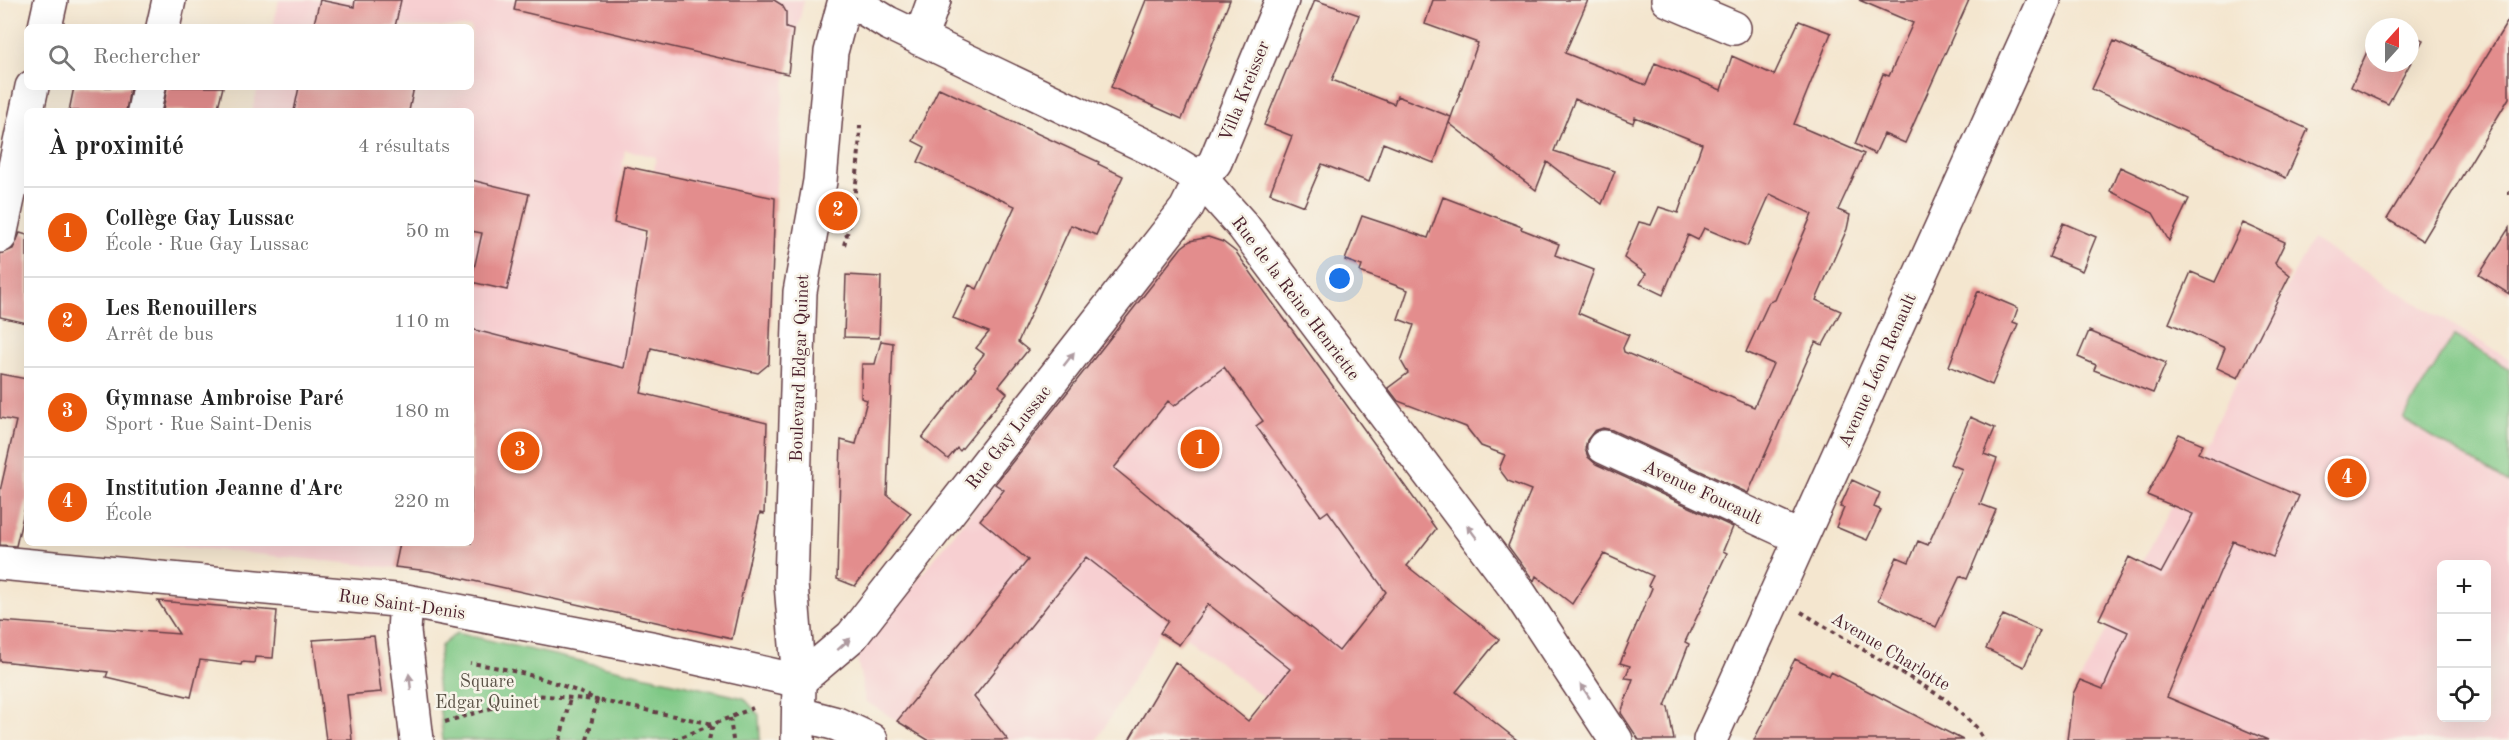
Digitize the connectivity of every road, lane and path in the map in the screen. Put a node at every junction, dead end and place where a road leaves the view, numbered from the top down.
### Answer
1 (51, 0) edge
2 (170, 0) edge
3 (844, 0) edge
4 (850, 0) edge
5 (934, 0) edge
6 (1282, 0) edge
7 (1668, 0) edge
8 (2044, 0) edge
9 (46, 24) edge
10 (164, 24) edge
11 (1734, 28) dead end
12 (920, 39) junction
13 (31, 90) edge
14 (148, 90) edge
15 (27, 108) edge
16 (145, 108) edge
17 (860, 120) dead end
18 (24, 124) edge
19 (1201, 179) junction
20 (0, 236) edge
21 (842, 249) dead end
22 (1604, 447) dead end
23 (1802, 538) junction
24 (42, 555) edge
25 (0, 563) edge
26 (1774, 597) junction
27 (406, 601) junction
28 (470, 663) dead end
29 (799, 681) junction
30 (570, 698) junction
31 (597, 700) junction
32 (753, 708) dead end
33 (730, 718) junction
34 (713, 724) junction
35 (799, 727) edge
36 (429, 731) edge
37 (681, 739) edge
38 (560, 740) edge
39 (587, 740) edge
40 (674, 740) edge
41 (710, 740) edge
42 (733, 740) edge
43 (871, 740) edge
44 (1617, 740) edge
45 (1710, 740) edge
46 (1984, 740) edge

1 - 9 street
2 - 10 street
3 - 29 street, Boulevard Edgar Quinet
4 - 12 street, Rue de la Reine Henriette
5 - 12 street
6 - 19 street, Villa Kreisser
7 - 11 street
8 - 23 street, Avenue Léon Renault
12 - 19 street, Rue de la Reine Henriette
13 - 15 street
14 - 16 street
17 - 21 path
18 - 20 street
29 -> 19 street, Rue Gay Lussac
44 -> 19 street, Rue de la Reine Henriette
22 - 23 street, Avenue Foucault
23 - 26 street, Avenue Léon Renault
24 - 25 street, Rue Saint-Denis
24 - 27 street, Rue Saint-Denis
26 - 45 street, Avenue Léon Renault
26 - 46 path, Avenue Charlotte
27 - 29 street, Rue Saint-Denis
36 -> 27 street
28 - 31 path
29 - 35 street, Boulevard Edgar Quinet
30 - 31 path
30 - 36 path
30 - 38 path
31 - 34 path
31 - 39 path
32 - 33 path
33 - 34 path
33 - 42 path
34 - 37 path
34 - 41 path
35 - 43 street
37 - 40 path

